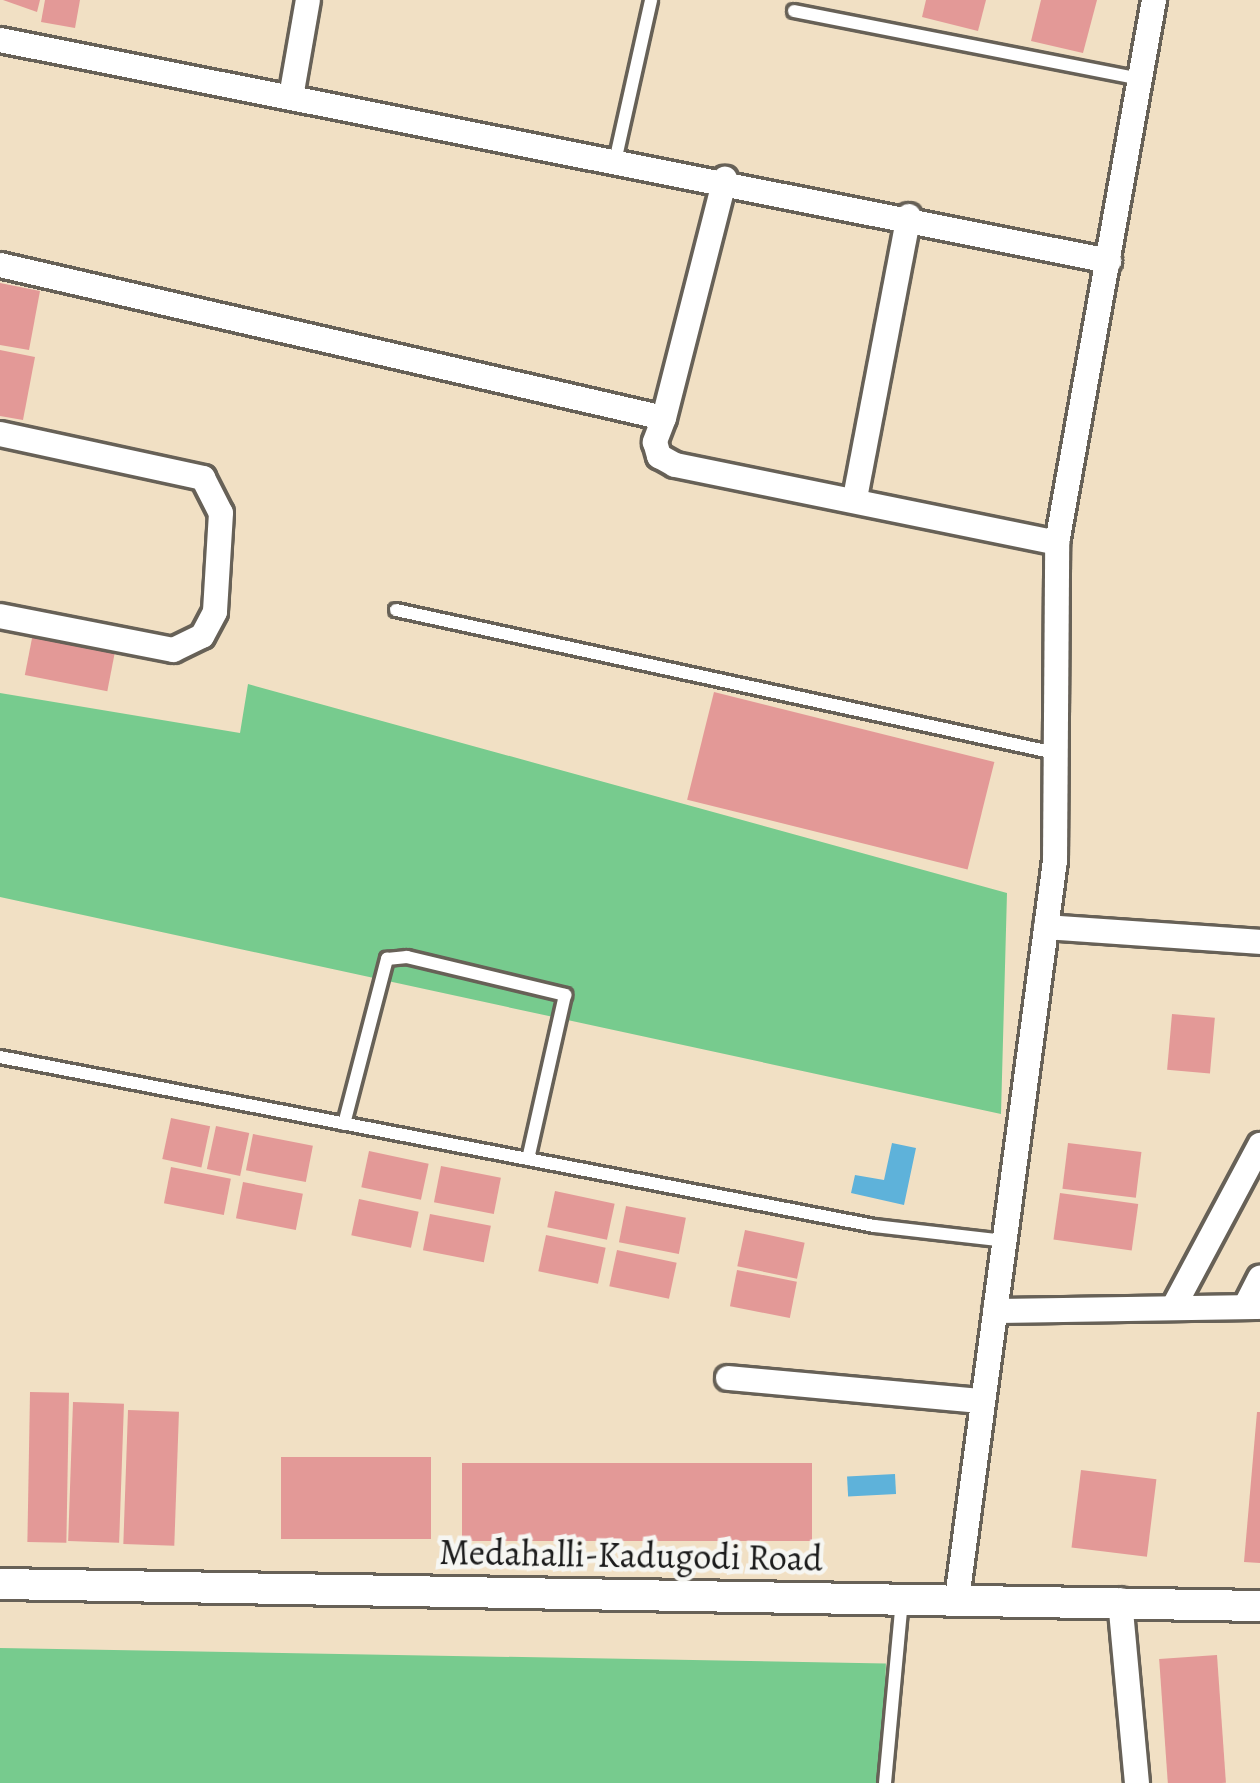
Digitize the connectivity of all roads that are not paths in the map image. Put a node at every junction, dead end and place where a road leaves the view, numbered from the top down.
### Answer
1 (308, 0) edge
2 (651, 0) edge
3 (1154, 0) edge
4 (794, 11) dead end
5 (0, 40) edge
6 (1140, 79) junction
7 (291, 97) junction
8 (616, 158) junction
9 (725, 179) junction
10 (909, 216) junction
11 (1109, 261) junction
12 (0, 266) edge
13 (664, 418) junction
14 (0, 434) edge
15 (855, 498) junction
16 (1057, 543) junction
17 (396, 610) dead end
18 (0, 616) edge
19 (1055, 753) junction
20 (1046, 928) junction
21 (1260, 942) edge
22 (0, 1058) edge
23 (344, 1124) junction
24 (1260, 1144) edge
25 (528, 1159) junction
26 (1005, 1241) junction
27 (1260, 1279) edge
28 (1253, 1307) edge
29 (1173, 1308) junction
30 (995, 1311) junction
31 (728, 1378) dead end
32 (982, 1401) junction
33 (0, 1584) edge
34 (902, 1598) junction
35 (957, 1599) junction
36 (1120, 1600) junction
37 (1260, 1606) edge
38 (885, 1783) edge
39 (1137, 1783) edge

1 - 7 street
2 - 8 lane
3 - 6 street
4 - 6 lane
5 - 7 street
6 - 11 street
7 - 8 street
8 - 9 street
9 - 10 street
9 - 13 street
10 - 11 street
10 - 15 street
11 - 16 street
12 - 13 street
13 - 15 street
14 - 18 street
15 - 16 street
16 - 19 street
17 - 19 lane
19 - 20 street
20 - 21 street
20 - 26 street
22 - 23 lane
23 - 25 lane
23 - 25 lane
24 - 29 street
25 - 26 lane
26 - 30 street
27 - 28 street
28 - 29 street
29 - 30 street
30 - 32 street
31 - 32 street
32 - 35 street
33 - 34 street, Medahalli-Kadugodi Road
34 - 35 street, Medahalli-Kadugodi Road
34 - 38 lane
35 - 36 street, Medahalli-Kadugodi Road
36 - 37 street, Medahalli-Kadugodi Road
36 - 39 street

